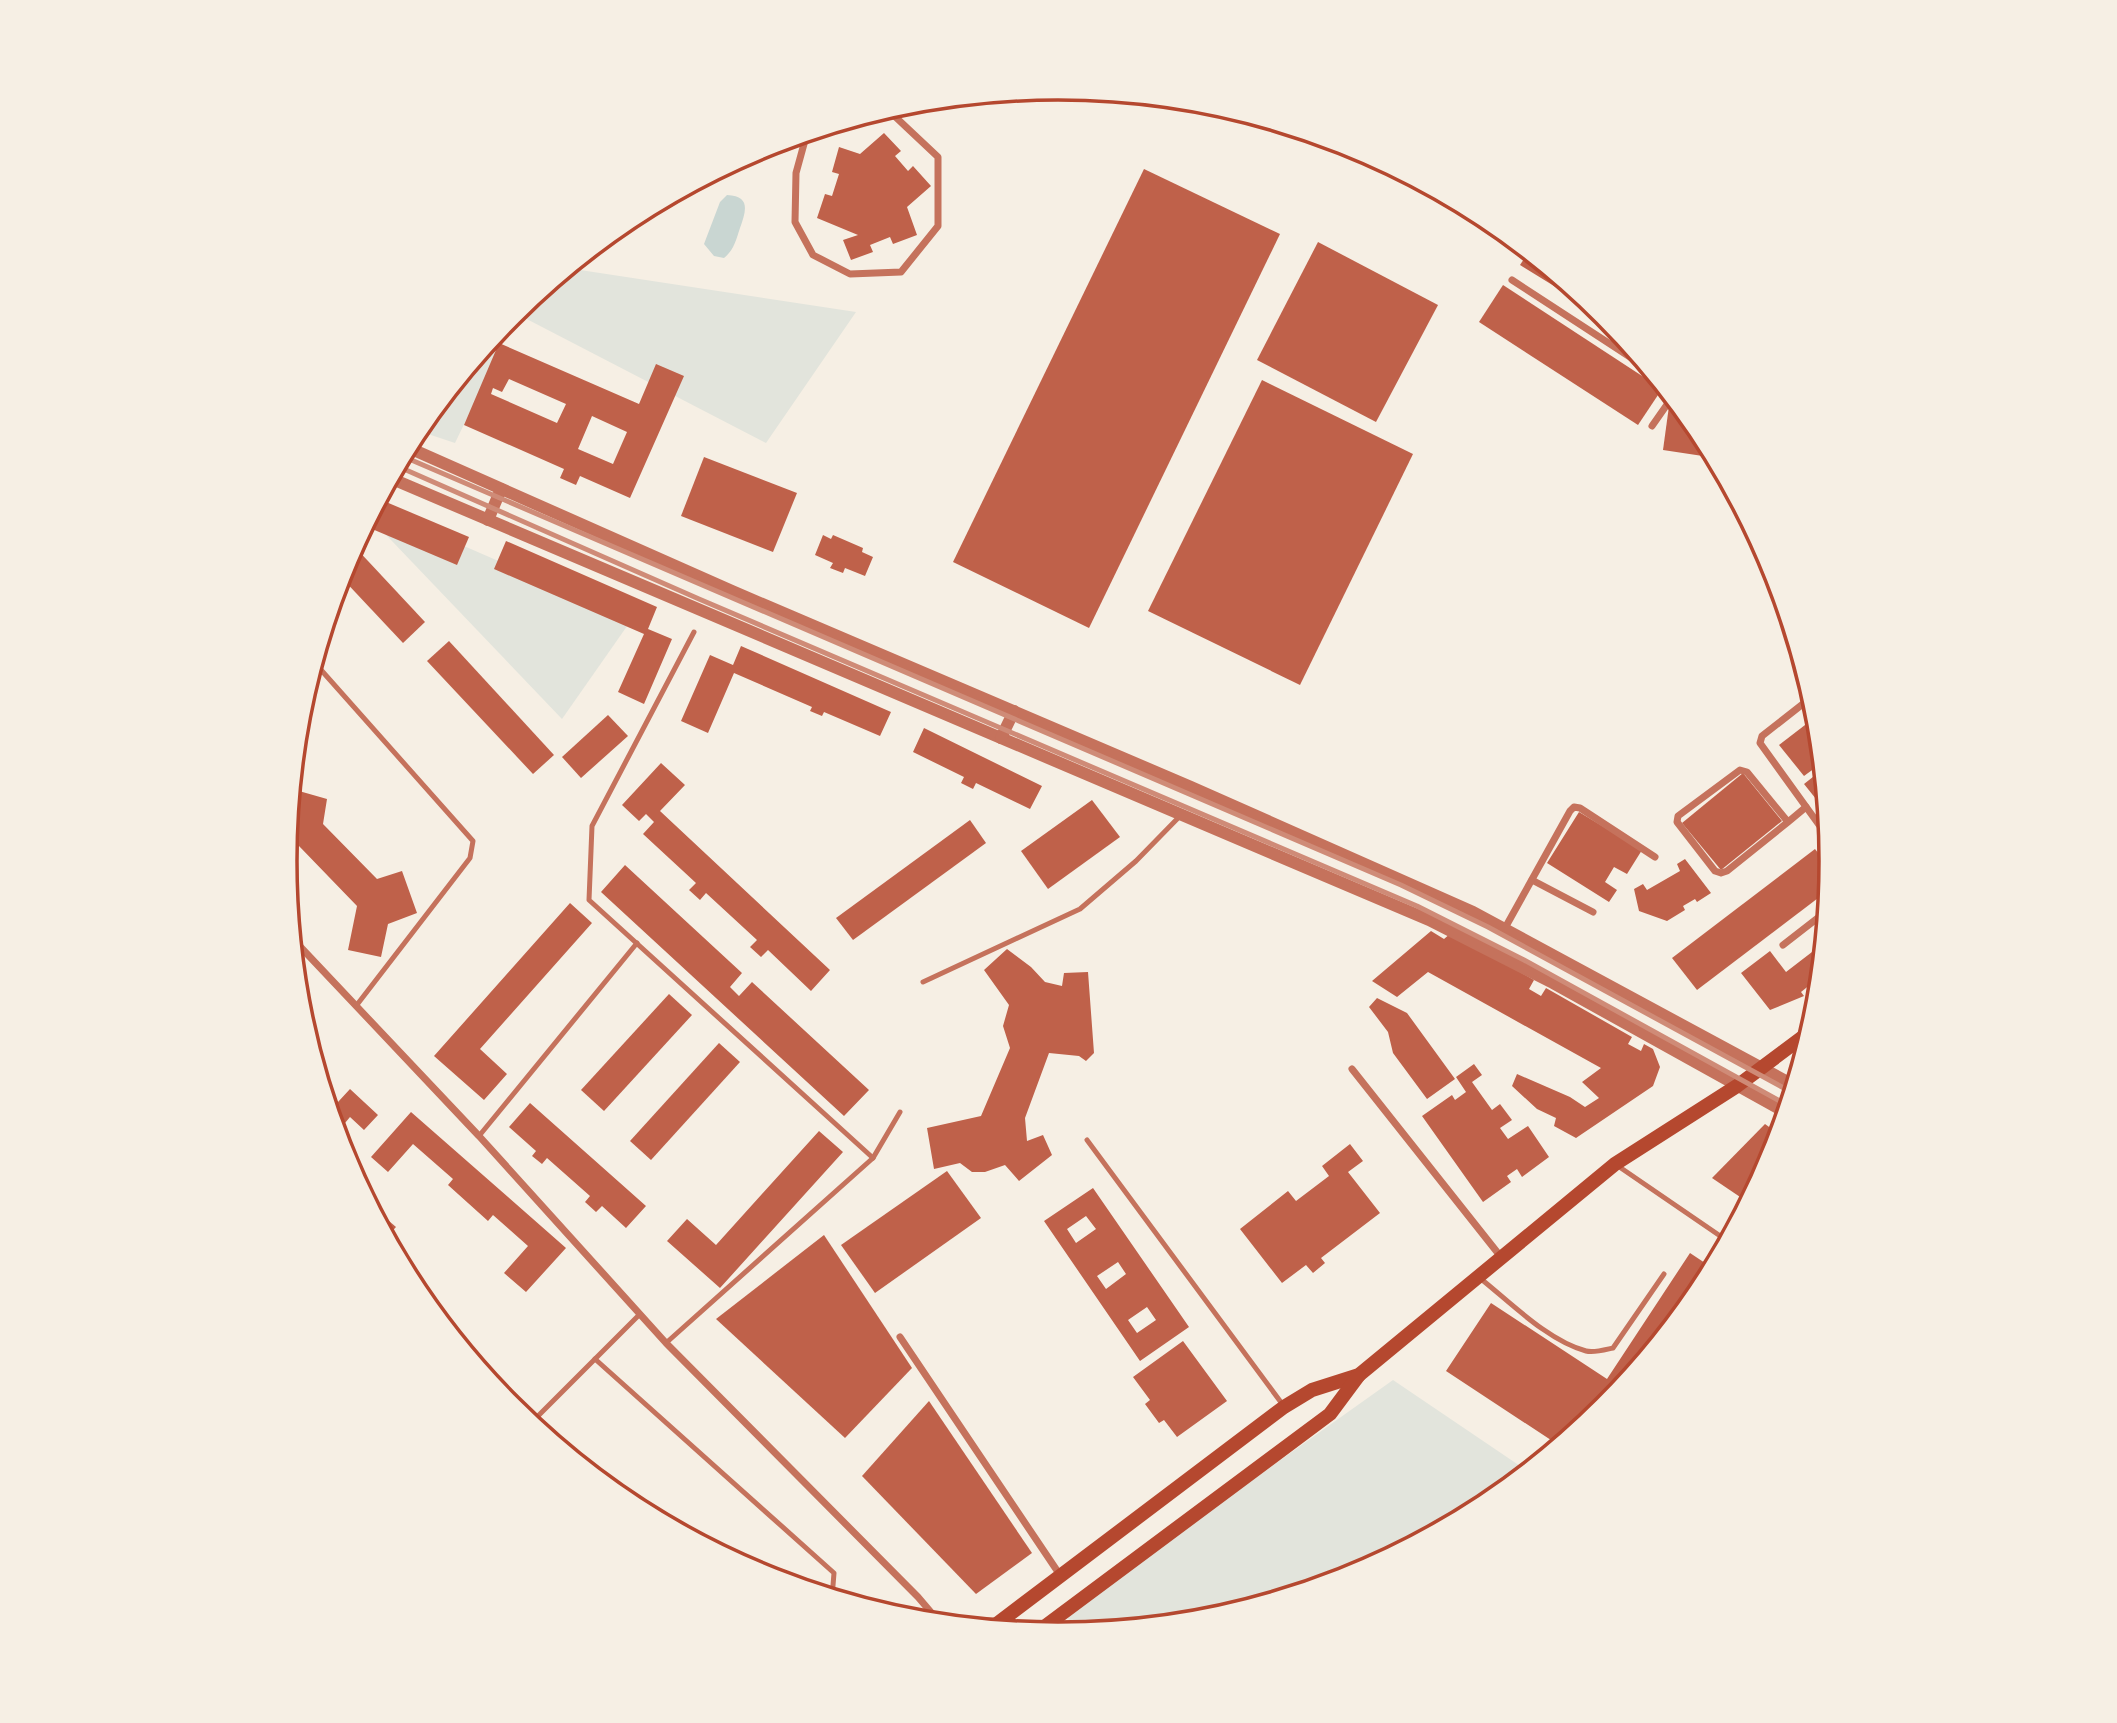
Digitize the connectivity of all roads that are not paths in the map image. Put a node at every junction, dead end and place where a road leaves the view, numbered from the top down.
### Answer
1 (896, 117) edge
2 (804, 144) edge
3 (1512, 280) dead end
4 (1628, 355) edge
5 (1667, 404) edge
6 (1652, 426) dead end
7 (417, 451) edge
8 (399, 482) edge
9 (501, 489) junction
10 (488, 520) junction
11 (694, 632) dead end
12 (321, 670) edge
13 (1804, 703) edge
14 (1014, 711) junction
15 (1001, 738) junction
16 (1806, 807) junction
17 (1181, 815) junction
18 (1788, 822) junction
19 (1819, 825) edge
20 (1655, 857) dead end
21 (1532, 880) junction
22 (1593, 912) dead end
23 (1818, 918) edge
24 (1504, 928) junction
25 (636, 943) junction
26 (1783, 945) dead end
27 (302, 947) edge
28 (1541, 948) junction
29 (1530, 971) junction
30 (923, 982) dead end
31 (356, 1006) junction
32 (1799, 1040) edge
33 (1764, 1067) junction
34 (1352, 1069) dead end
35 (1787, 1081) edge
36 (1737, 1086) junction
37 (1779, 1109) edge
38 (900, 1112) dead end
39 (479, 1136) junction
40 (1087, 1140) dead end
41 (873, 1158) junction
42 (1615, 1164) junction
43 (1721, 1237) edge
44 (1502, 1258) junction
45 (1664, 1274) dead end
46 (1478, 1277) junction
47 (640, 1314) junction
48 (900, 1338) dead end
49 (666, 1343) junction
50 (595, 1359) junction
51 (1359, 1375) junction
52 (1284, 1407) junction
53 (537, 1417) edge
54 (1061, 1576) junction
55 (833, 1589) edge
56 (931, 1612) edge
57 (1001, 1621) edge
58 (1050, 1623) edge

1 - 2 street
3 - 4 street
5 - 6 street
7 - 9 street
8 - 10 street
9 - 10 street
9 - 14 street
10 - 15 street
11 - 25 lane
12 - 31 lane
13 - 16 street
14 - 15 street
14 - 24 street
15 - 17 street
16 - 18 street
16 - 19 street
17 - 29 street
17 - 30 lane
18 - 18 street
20 - 21 street
21 - 22 street
21 - 24 street
23 - 26 street
24 - 28 street
25 - 39 lane
25 - 41 lane
27 - 31 street
28 - 29 street
28 - 33 street
29 - 36 street
31 - 39 street
32 - 33 main road
33 - 35 street
33 - 36 main road
34 - 44 street
36 - 37 street
36 - 42 main road
38 - 41 lane
39 - 47 street
40 - 52 lane
41 - 49 lane
42 - 43 lane
42 - 44 main road
44 - 46 main road
45 - 46 lane
46 - 51 main road
47 - 49 street
47 - 50 lane
48 - 54 street
49 - 56 street
50 - 53 lane
50 - 55 lane
51 - 52 main road
51 - 58 main road
52 - 54 main road
54 - 57 main road

